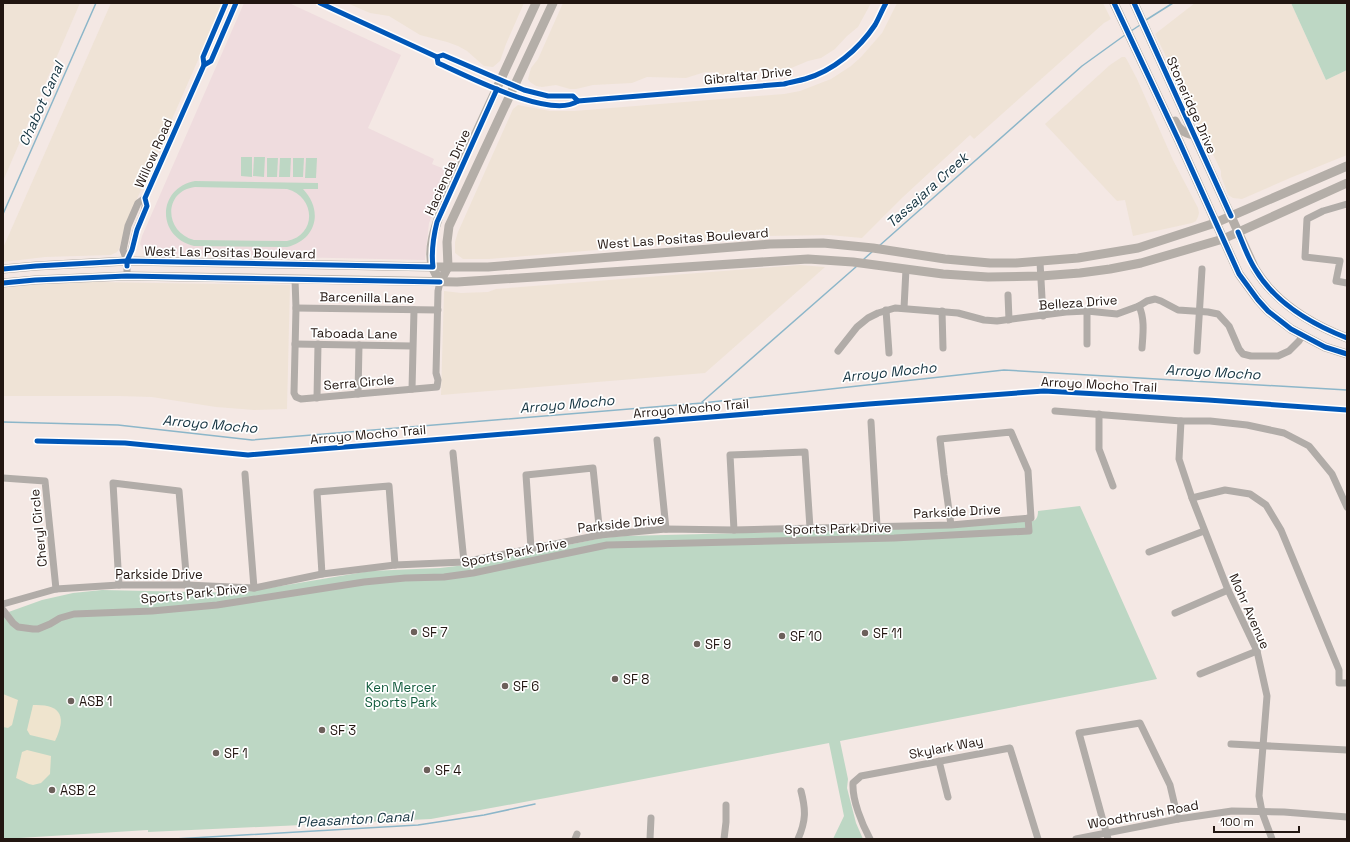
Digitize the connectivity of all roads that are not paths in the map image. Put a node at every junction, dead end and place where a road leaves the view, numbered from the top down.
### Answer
1 (226, 3) edge
2 (236, 3) edge
3 (320, 3) edge
4 (536, 3) edge
5 (553, 3) edge
6 (886, 3) edge
7 (1114, 3) edge
8 (1135, 7) edge
9 (1153, 45) junction
10 (1140, 58) junction
11 (204, 64) junction
12 (499, 85) junction
13 (511, 90) junction
14 (1155, 93) junction
15 (1194, 135) junction
16 (1347, 166) edge
17 (1347, 183) edge
18 (1347, 204) edge
19 (1231, 216) junction
20 (1215, 223) junction
21 (1238, 232) junction
22 (1223, 239) junction
23 (127, 261) junction
24 (1040, 262) junction
25 (433, 267) junction
26 (448, 267) junction
27 (3, 269) edge
28 (906, 269) junction
29 (1202, 269) dead end
30 (127, 276) junction
31 (1041, 276) junction
32 (295, 279) junction
33 (440, 282) junction
34 (3, 283) edge
35 (1347, 283) edge
36 (1008, 295) dead end
37 (1139, 306) junction
38 (296, 308) junction
39 (904, 308) junction
40 (414, 310) junction
41 (438, 310) junction
42 (886, 310) junction
43 (942, 311) junction
44 (1087, 311) junction
45 (1199, 312) junction
46 (1043, 316) junction
47 (1009, 320) junction
48 (1302, 336) junction
49 (1347, 338) edge
50 (295, 344) junction
51 (318, 344) junction
52 (1087, 344) dead end
53 (359, 345) junction
54 (412, 346) junction
55 (943, 348) dead end
56 (1142, 348) dead end
57 (838, 351) dead end
58 (1197, 351) dead end
59 (889, 353) dead end
60 (1347, 354) edge
61 (412, 390) junction
62 (358, 394) junction
63 (317, 398) junction
64 (1055, 411) dead end
65 (1099, 414) junction
66 (1181, 421) junction
67 (871, 422) dead end
68 (657, 440) dead end
69 (453, 453) dead end
70 (245, 474) dead end
71 (3, 478) edge
72 (1113, 486) dead end
73 (1192, 498) junction
74 (1347, 507) edge
75 (1029, 518) junction
76 (951, 525) junction
77 (877, 526) junction
78 (810, 528) junction
79 (666, 529) junction
80 (734, 530) junction
81 (1204, 531) junction
82 (600, 535) junction
83 (531, 548) junction
84 (1149, 552) dead end
85 (464, 562) junction
86 (395, 564) junction
87 (322, 574) junction
88 (119, 585) junction
89 (187, 585) junction
90 (254, 588) junction
91 (56, 589) junction
92 (1228, 590) junction
93 (3, 604) edge
94 (3, 610) edge
95 (1175, 613) dead end
96 (3, 622) edge
97 (13, 623) junction
98 (1256, 651) junction
99 (1200, 674) dead end
100 (1347, 683) edge
101 (1231, 744) dead end
102 (1263, 746) junction
103 (1347, 750) edge
104 (939, 761) junction
105 (801, 791) dead end
106 (948, 797) dead end
107 (726, 805) dead end
108 (1262, 812) junction
109 (1347, 817) edge
110 (651, 818) dead end
111 (1178, 819) junction
112 (1107, 836) edge
113 (650, 839) edge
114 (724, 839) edge
115 (798, 839) edge
116 (870, 839) edge
117 (1038, 839) edge
118 (1076, 839) edge
119 (1272, 839) edge

1 - 11 street, Willow Road
2 - 11 street, Willow Road
3 - 12 street, Gibraltar Drive
4 - 12 main road, Hacienda Drive
5 - 13 main road, Hacienda Drive
6 - 13 street, Gibraltar Drive
7 - 10 main road, Stoneridge Drive
8 - 9 main road, Stoneridge Drive
9 - 10 main road
9 - 15 main road, Stoneridge Drive
10 - 14 main road, Stoneridge Drive
11 - 23 street, Willow Road
12 - 13 street, Gibraltar Drive
12 - 25 main road, Hacienda Drive
13 - 26 main road, Hacienda Drive
14 - 15 main road
14 - 20 main road, Stoneridge Drive
15 - 19 main road, Stoneridge Drive
16 - 19 main road, West Las Positas Boulevard
17 - 21 main road, West Las Positas Boulevard
18 - 35 street
19 - 20 main road, West Las Positas Boulevard
19 - 21 main road, Stoneridge Drive
20 - 22 main road, Stoneridge Drive
20 - 24 main road, West Las Positas Boulevard
21 - 22 main road, West Las Positas Boulevard
21 - 49 main road, Stoneridge Drive
22 - 31 main road, West Las Positas Boulevard
22 - 48 main road, Stoneridge Drive
23 - 25 main road, West Las Positas Boulevard
23 - 27 main road, West Las Positas Boulevard
23 - 30 street, Willow Road
24 - 26 main road, West Las Positas Boulevard
24 - 31 street
25 - 26 main road, West Las Positas Boulevard
25 - 33 main road, Hacienda Drive
26 - 33 main road
28 - 31 main road, West Las Positas Boulevard
28 - 33 main road, West Las Positas Boulevard
28 - 39 street
29 - 45 street
30 - 32 main road, West Las Positas Boulevard
30 - 34 main road, West Las Positas Boulevard
31 - 46 street
32 - 33 main road, West Las Positas Boulevard
32 - 38 street, Serra Circle
33 - 41 street, Serra Circle
36 - 47 street
37 - 44 street, Belleza Drive
37 - 45 street, Belleza Drive
37 - 56 street
38 - 40 street, Barcenilla Lane
38 - 50 street, Serra Circle
39 - 42 street, Belleza Drive
39 - 43 street, Belleza Drive
40 - 41 street, Barcenilla Lane
40 - 54 street
41 - 61 street, Serra Circle
42 - 57 street, Belleza Drive
42 - 59 street
43 - 47 street, Belleza Drive
43 - 55 street
44 - 46 street, Belleza Drive
44 - 52 street
45 - 48 street, Belleza Drive
45 - 58 street
46 - 47 street, Belleza Drive
48 - 60 main road, Stoneridge Drive
50 - 51 street, Taboada Lane
50 - 63 street, Serra Circle
51 - 53 street, Taboada Lane
51 - 63 street
53 - 54 street, Taboada Lane
53 - 62 street
54 - 61 street
61 - 62 street, Serra Circle
62 - 63 street, Serra Circle
64 - 65 street
65 - 66 street
65 - 72 street
66 - 73 street, Mohr Avenue
66 - 74 street
67 - 77 street
68 - 79 street
69 - 85 street
70 - 90 street
71 - 91 street, Cheryl Circle
73 - 81 street, Mohr Avenue
73 - 100 street
75 - 76 street, Parkside Drive
75 - 76 street
75 - 97 street, Sports Park Drive
76 - 77 street, Parkside Drive
77 - 78 street, Parkside Drive
78 - 80 street, Parkside Drive
78 - 80 street
79 - 80 street, Parkside Drive
79 - 82 street, Parkside Drive
81 - 84 street
81 - 92 street, Mohr Avenue
82 - 83 street, Parkside Drive
82 - 83 street
83 - 85 street, Parkside Drive
85 - 86 street, Parkside Drive
86 - 87 street, Parkside Drive
86 - 87 street
87 - 90 street, Parkside Drive
88 - 89 street, Parkside Drive
88 - 89 street
88 - 91 street, Parkside Drive
89 - 90 street, Parkside Drive
91 - 93 street, Parkside Drive
92 - 95 street
92 - 98 street, Mohr Avenue
94 - 97 street
96 - 97 street
98 - 99 street
98 - 102 street, Mohr Avenue
101 - 102 street
102 - 103 street
102 - 108 street, Mohr Avenue
104 - 106 street
104 - 116 street, Skylark Way
104 - 117 street, Skylark Way
105 - 115 street
107 - 114 street
108 - 109 street, Woodthrush Road
108 - 111 street, Woodthrush Road
108 - 119 street, Mohr Avenue
110 - 113 street
111 - 112 street, Woodthrush Road
111 - 112 street
112 - 118 street, Woodthrush Road

